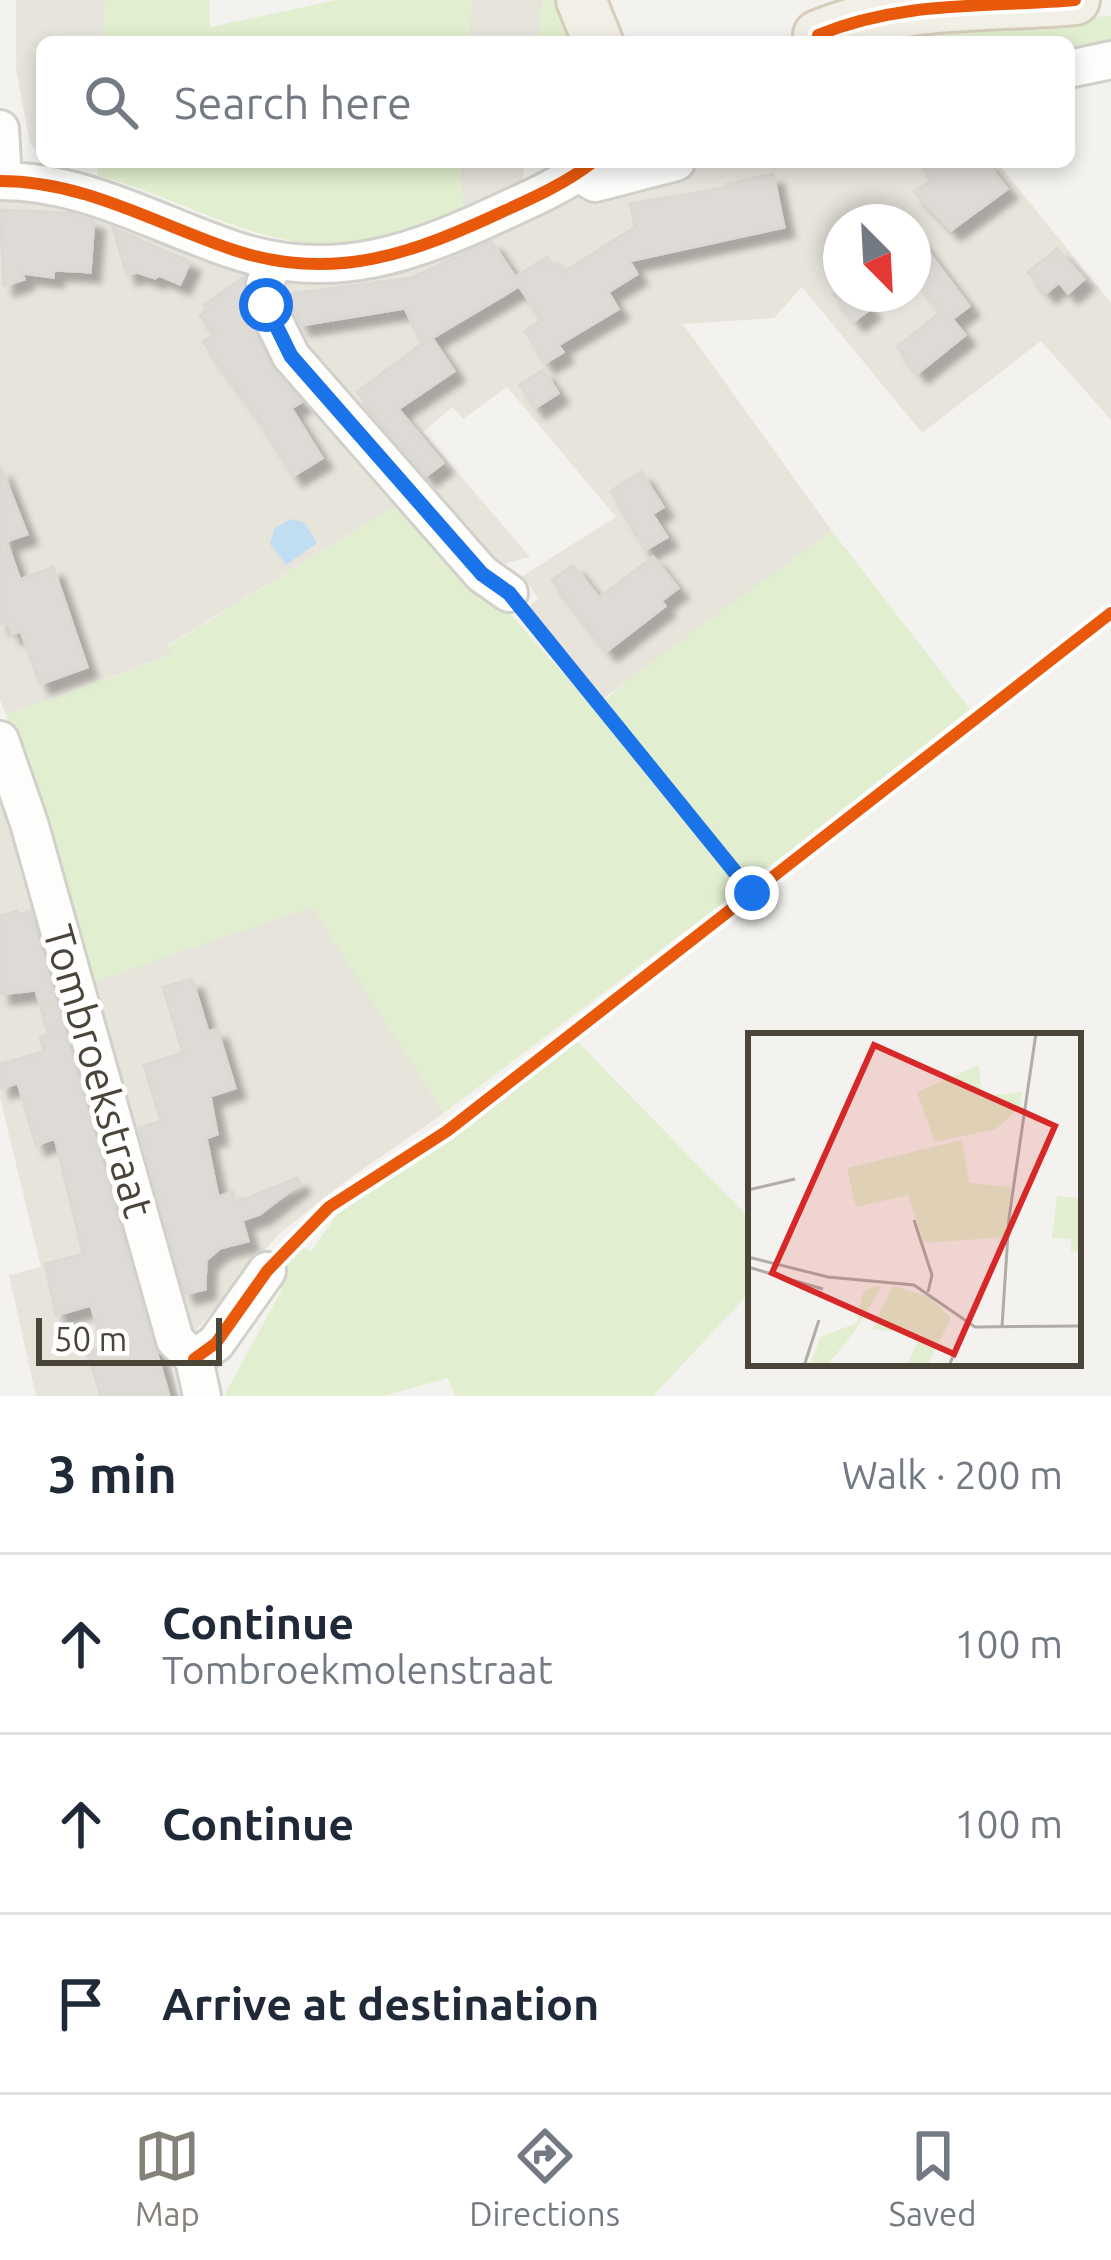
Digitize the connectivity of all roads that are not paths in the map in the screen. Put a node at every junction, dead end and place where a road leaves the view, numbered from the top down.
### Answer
1 (581, 0) edge
2 (1075, 0) edge
3 (965, 1) edge
4 (820, 26) edge
5 (596, 36) edge
6 (1111, 61) edge
7 (1075, 68) edge
8 (0, 129) edge
9 (581, 168) edge
10 (586, 168) edge
11 (653, 168) edge
12 (2, 180) edge
13 (273, 260) junction
14 (509, 593) road end
15 (0, 740) edge
16 (267, 1271) dead end
17 (194, 1359) junction
18 (202, 1396) edge

1 - 5 main road
2 - 3 main road
3 - 4 main road
6 - 7 street
8 - 12 street
9 - 13 street
10 - 11 street
12 - 13 street
13 - 14 street
15 - 17 street, Tombroekstraat
16 - 17 street
17 - 18 street, Tombroekstraat

